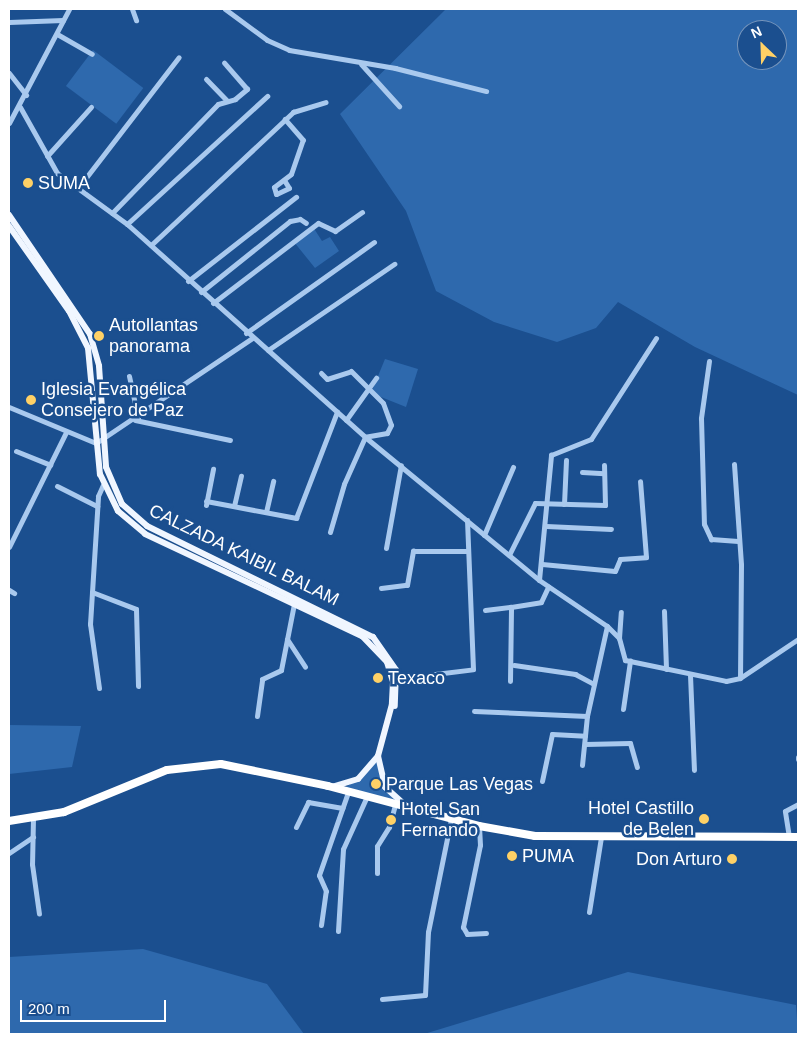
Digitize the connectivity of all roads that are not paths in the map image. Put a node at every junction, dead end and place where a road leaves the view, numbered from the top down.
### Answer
1 (70, 9) edge
2 (132, 9) edge
3 (225, 9) edge
4 (63, 20) junction
5 (136, 20) dead end
6 (9, 22) edge
7 (57, 34) junction
8 (92, 54) dead end
9 (179, 57) dead end
10 (224, 63) dead end
11 (361, 63) junction
12 (9, 73) edge
13 (206, 79) dead end
14 (486, 91) dead end
15 (26, 95) junction
16 (267, 96) dead end
17 (227, 101) junction
18 (326, 102) dead end
19 (399, 106) dead end
20 (20, 107) junction
21 (91, 107) dead end
22 (285, 119) junction
23 (9, 123) edge
24 (47, 156) junction
25 (284, 180) dead end
26 (78, 188) junction
27 (296, 197) dead end
28 (362, 212) dead end
29 (112, 213) junction
30 (9, 215) edge
31 (306, 223) dead end
32 (127, 224) junction
33 (9, 226) edge
34 (374, 242) dead end
35 (150, 245) junction
36 (394, 264) dead end
37 (188, 280) junction
38 (201, 292) junction
39 (213, 303) junction
40 (246, 333) junction
41 (252, 338) junction
42 (656, 338) dead end
43 (268, 350) junction
44 (709, 361) dead end
45 (321, 373) dead end
46 (129, 376) dead end
47 (376, 378) dead end
48 (370, 386) junction
49 (9, 407) edge
50 (337, 412) junction
51 (137, 419) junction
52 (346, 420) junction
53 (66, 432) junction
54 (365, 437) junction
55 (103, 440) junction
56 (230, 440) dead end
57 (96, 443) junction
58 (16, 450) dead end
59 (566, 460) dead end
60 (734, 464) dead end
61 (50, 465) junction
62 (401, 465) junction
63 (604, 465) dead end
64 (513, 467) dead end
65 (213, 469) dead end
66 (582, 472) dead end
67 (604, 473) junction
68 (241, 476) dead end
69 (273, 481) dead end
70 (640, 481) dead end
71 (103, 485) junction
72 (57, 486) dead end
73 (548, 504) junction
74 (564, 504) junction
75 (97, 506) junction
76 (234, 506) junction
77 (266, 512) junction
78 (467, 520) junction
79 (546, 526) junction
80 (611, 529) dead end
81 (330, 532) dead end
82 (484, 535) junction
83 (738, 540) junction
84 (9, 547) edge
85 (386, 548) dead end
86 (467, 551) junction
87 (509, 555) junction
88 (542, 564) junction
89 (539, 580) junction
90 (548, 587) junction
91 (380, 588) dead end
92 (9, 590) edge
93 (92, 592) junction
94 (14, 593) dead end
95 (294, 604) junction
96 (511, 607) junction
97 (485, 610) dead end
98 (664, 611) dead end
99 (621, 612) dead end
100 (607, 626) junction
101 (619, 638) junction
102 (287, 639) junction
103 (798, 639) edge
104 (630, 661) junction
105 (514, 665) junction
106 (305, 668) dead end
107 (666, 669) junction
108 (436, 674) dead end
109 (690, 675) junction
110 (740, 678) junction
111 (510, 681) dead end
112 (594, 684) junction
113 (138, 686) dead end
114 (99, 688) dead end
115 (622, 709) dead end
116 (474, 711) dead end
117 (257, 716) dead end
118 (587, 716) junction
119 (391, 717) junction
120 (585, 736) junction
121 (585, 744) junction
122 (378, 756) junction
123 (582, 765) dead end
124 (637, 767) dead end
125 (694, 770) dead end
126 (542, 781) dead end
127 (330, 787) junction
128 (348, 792) junction
129 (367, 796) junction
130 (395, 804) junction
131 (798, 804) edge
132 (407, 807) junction
133 (342, 808) junction
134 (34, 818) junction
135 (451, 819) junction
136 (9, 821) edge
137 (479, 826) junction
138 (296, 827) dead end
139 (789, 836) junction
140 (33, 837) junction
141 (601, 837) junction
142 (798, 837) edge
143 (9, 853) edge
144 (377, 873) dead end
145 (589, 912) dead end
146 (39, 914) dead end
147 (321, 925) dead end
148 (338, 931) dead end
149 (486, 932) dead end
150 (382, 999) dead end

1 - 4 street
2 - 5 street
3 - 11 street
4 - 6 street
4 - 7 street
7 - 8 street
7 - 15 street
9 - 26 street
10 - 17 street
11 - 14 street
11 - 19 street
12 - 15 street
13 - 17 street
15 - 20 street
16 - 32 street
17 - 29 street
18 - 22 street
20 - 23 street
20 - 24 street
21 - 24 street
22 - 25 street
22 - 35 street
24 - 26 street
26 - 29 street
27 - 37 street
28 - 39 street
29 - 32 street
30 - 55 main road, CALZADA KAIBIL BALAM
31 - 38 street
32 - 35 street
33 - 57 main road, CALZADA KAIBIL BALAM
34 - 40 street
35 - 37 street
36 - 43 street
37 - 38 street
38 - 39 street
39 - 40 street
40 - 41 street
41 - 43 street
41 - 51 street
42 - 73 street
43 - 50 street
44 - 83 street
45 - 48 street
46 - 51 street
47 - 48 street
48 - 52 street
48 - 54 street
49 - 53 street
50 - 52 street
50 - 77 street
51 - 55 street
51 - 56 street
52 - 54 street
53 - 57 street
53 - 61 street
54 - 62 street
54 - 81 street
55 - 57 street
55 - 119 main road, CALZADA KAIBIL BALAM
57 - 71 main road, CALZADA KAIBIL BALAM
58 - 61 street
59 - 74 street
60 - 83 street
61 - 84 street
62 - 78 street
62 - 85 street
63 - 67 street
64 - 82 street
65 - 76 street
66 - 67 street
67 - 74 street
68 - 76 street
69 - 77 street
70 - 88 street
71 - 75 street
71 - 95 main road, CALZADA KAIBIL BALAM
72 - 75 street
73 - 74 street
73 - 79 street
73 - 87 street
75 - 93 street
76 - 77 street
78 - 82 street
78 - 86 street
79 - 80 street
79 - 88 street
82 - 87 street
83 - 110 street
86 - 91 street
86 - 108 street
87 - 89 street
88 - 89 street
89 - 90 street
90 - 96 street
90 - 100 street
92 - 94 street
93 - 113 street
93 - 114 street
95 - 102 street
95 - 119 main road, CALZADA KAIBIL BALAM
96 - 97 street
96 - 105 street
98 - 107 street
99 - 101 street
100 - 101 street
100 - 112 street
101 - 104 street
102 - 106 street
102 - 117 street
103 - 110 street
104 - 107 street
104 - 115 street
105 - 111 street
105 - 112 street
107 - 109 street
109 - 110 street
109 - 125 street
112 - 118 street
116 - 118 street
118 - 120 street
119 - 122 main road, CALZADA KAIBIL BALAM
120 - 121 street
120 - 126 street
121 - 123 street
121 - 124 street
122 - 127 main road, CALZADA KAIBIL BALAM
122 - 132 main road
127 - 128 highway
127 - 134 highway
128 - 129 highway
128 - 133 street
129 - 130 highway
129 - 148 street
130 - 132 highway
130 - 144 street
131 - 139 street
132 - 135 highway
133 - 138 street
133 - 147 street
134 - 136 highway
134 - 140 street
135 - 137 highway
135 - 150 street
137 - 141 highway
137 - 149 street
139 - 141 highway
139 - 142 highway
140 - 143 street
140 - 146 street
141 - 145 street

